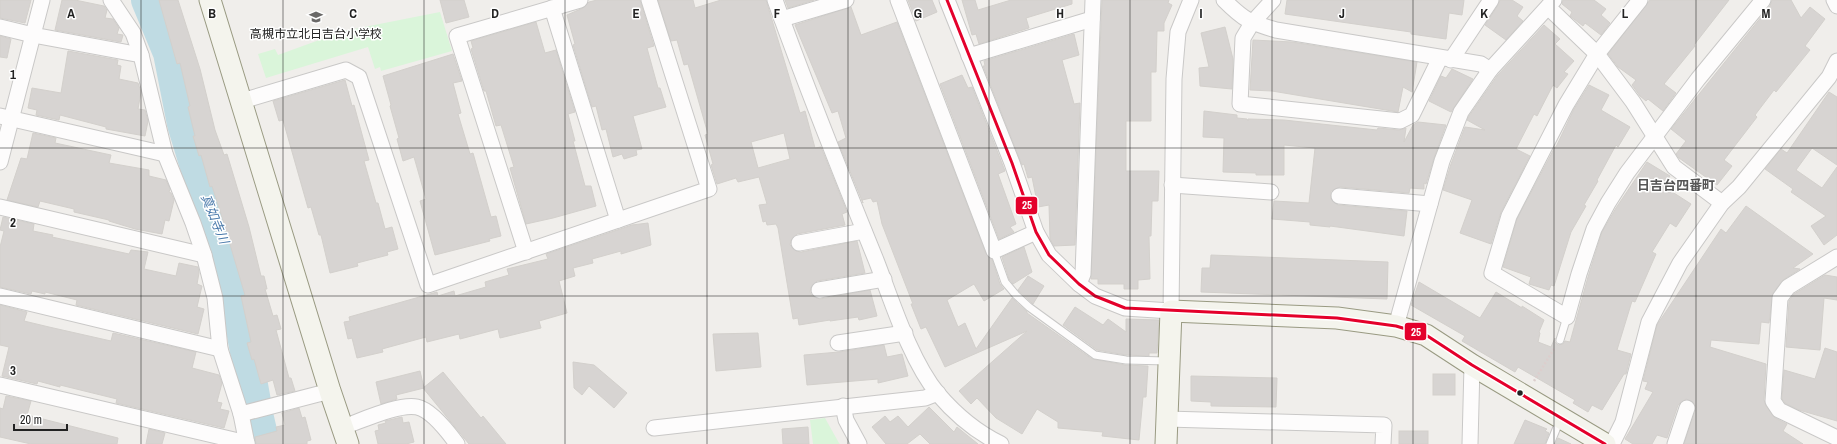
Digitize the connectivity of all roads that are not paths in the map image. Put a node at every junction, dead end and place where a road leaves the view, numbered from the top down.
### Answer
1 (42, 0) edge
2 (111, 0) edge
3 (210, 0) edge
4 (580, 0) edge
5 (649, 0) edge
6 (775, 0) edge
7 (846, 0) edge
8 (898, 0) edge
9 (948, 0) edge
10 (1093, 0) edge
11 (1191, 0) edge
12 (1224, 0) edge
13 (1273, 0) edge
14 (1491, 0) edge
15 (1640, 0) edge
16 (1763, 0) edge
17 (1834, 0) edge
18 (1551, 4) edge
19 (1837, 6) edge
20 (552, 8) junction
21 (782, 19) junction
22 (1092, 19) junction
23 (1252, 23) junction
24 (0, 27) edge
25 (33, 35) junction
26 (1597, 54) junction
27 (141, 55) junction
28 (969, 56) junction
29 (1445, 59) junction
30 (1837, 61) edge
31 (1490, 70) junction
32 (242, 101) junction
33 (5, 118) edge
34 (1655, 138) junction
35 (165, 154) junction
36 (0, 162) edge
37 (1172, 185) junction
38 (1271, 192) dead end
39 (1339, 196) dead end
40 (1722, 203) junction
41 (1430, 204) junction
42 (0, 207) edge
43 (618, 220) junction
44 (864, 231) junction
45 (1036, 232) junction
46 (799, 243) dead end
47 (994, 251) junction
48 (526, 252) junction
49 (204, 255) junction
50 (1837, 257) edge
51 (884, 279) junction
52 (1078, 284) junction
53 (819, 290) dead end
54 (0, 296) edge
55 (1171, 311) junction
56 (1567, 317) junction
57 (1396, 326) junction
58 (905, 333) junction
59 (1560, 340) road end
60 (838, 343) dead end
61 (220, 349) junction
62 (1169, 361) junction
63 (1472, 365) junction
64 (0, 384) edge
65 (330, 390) junction
66 (938, 393) junction
67 (843, 406) junction
68 (1687, 408) dead end
69 (241, 414) junction
70 (1561, 418) junction
71 (1167, 419) junction
72 (654, 428) dead end
73 (346, 435) edge
74 (1837, 438) edge
75 (247, 444) edge
76 (457, 444) edge
77 (859, 444) edge
78 (1001, 444) edge
79 (1166, 444) edge
80 (1383, 444) edge
81 (1470, 444) edge
82 (1550, 444) edge
83 (1605, 444) edge
84 (1612, 444) edge
85 (1675, 444) edge

1 - 25 street
2 - 27 street
3 - 32 street
4 - 20 street
5 - 43 street
6 - 21 street
7 - 21 street
8 - 47 street
9 - 28 street
10 - 22 street
11 - 37 street
12 - 23 street
13 - 23 street
14 - 29 street
15 - 26 street
16 - 34 street
17 - 19 street
18 - 26 street
18 - 31 street
20 - 43 street
20 - 48 street
21 - 44 street
22 - 28 street
22 - 52 street
23 - 29 street
23 - 29 street
24 - 25 street
25 - 27 street
25 - 33 street
26 - 34 street
26 - 56 street
27 - 35 street
28 - 45 street
29 - 31 street
30 - 40 street
31 - 41 street
32 - 48 street
32 - 65 street
33 - 35 street
33 - 36 street
34 - 40 street
34 - 56 street
35 - 49 street
37 - 38 street
37 - 55 street
39 - 41 street
40 - 84 street
41 - 57 street
42 - 49 street
43 - 48 street
44 - 46 street
44 - 51 street
45 - 47 street
45 - 52 street
47 - 62 lane
49 - 61 street
50 - 74 street
51 - 53 street
51 - 58 street
52 - 55 street
54 - 61 street
55 - 57 street
55 - 62 street
56 - 59 lane
57 - 63 street
58 - 60 street
58 - 66 street
61 - 69 street
62 - 71 street
63 - 70 street
63 - 81 street
64 - 75 street
65 - 69 street
65 - 73 street
66 - 67 street
66 - 78 street
67 - 72 street
67 - 77 street
68 - 85 street
69 - 75 street
70 - 82 lane
70 - 83 street
71 - 79 street
71 - 80 street
73 - 76 street

